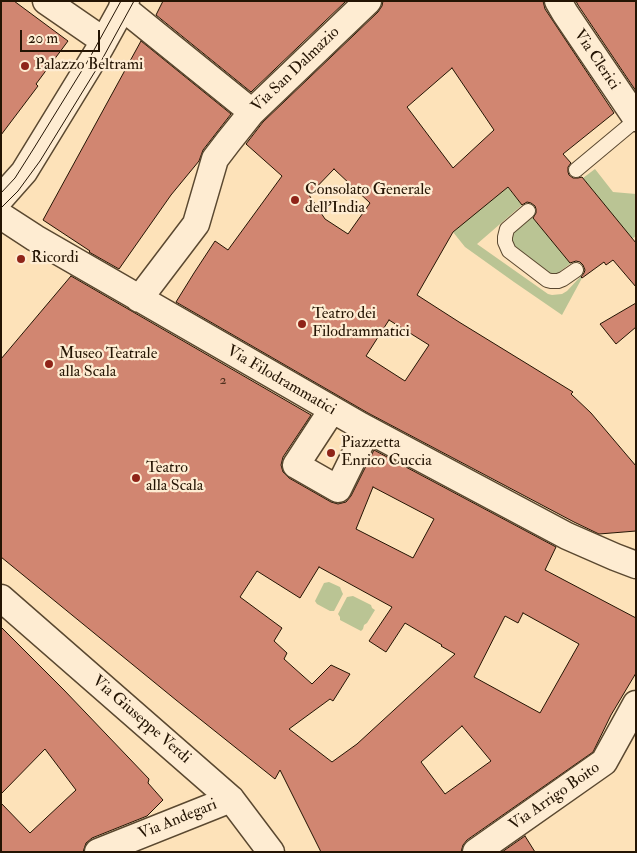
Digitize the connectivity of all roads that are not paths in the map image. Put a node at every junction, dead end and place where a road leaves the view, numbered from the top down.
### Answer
1 (46, 1) edge
2 (368, 1) edge
3 (558, 1) edge
4 (124, 4) edge
5 (104, 41) junction
6 (252, 112) junction
7 (636, 119) edge
8 (576, 170) dead end
9 (1, 198) edge
10 (528, 211) dead end
11 (1, 216) edge
12 (576, 270) dead end
13 (139, 299) junction
14 (332, 410) junction
15 (367, 430) junction
16 (636, 564) edge
17 (1, 598) edge
18 (636, 704) edge
19 (626, 743) edge
20 (231, 799) junction
21 (98, 852) edge
22 (271, 852) edge
23 (476, 852) edge

1 - 5 street
2 - 6 street, Via San Dalmazio
3 - 7 street, Via Clerici
4 - 5 street
4 - 6 street
5 - 9 street
6 - 13 street, Via San Dalmazio
7 - 8 lane
10 - 12 lane
11 - 13 street, Via Filodrammatici
13 - 14 street, Via Filodrammatici
14 - 15 street, Via Filodrammatici
14 - 15 street
15 - 16 street, Via Filodrammatici
17 - 20 street, Via Giuseppe Verdi
18 - 19 street, Via Arrigo Boito
19 - 23 street, Via Arrigo Boito
20 - 21 street, Via Andegari
20 - 22 street, Via Giuseppe Verdi

